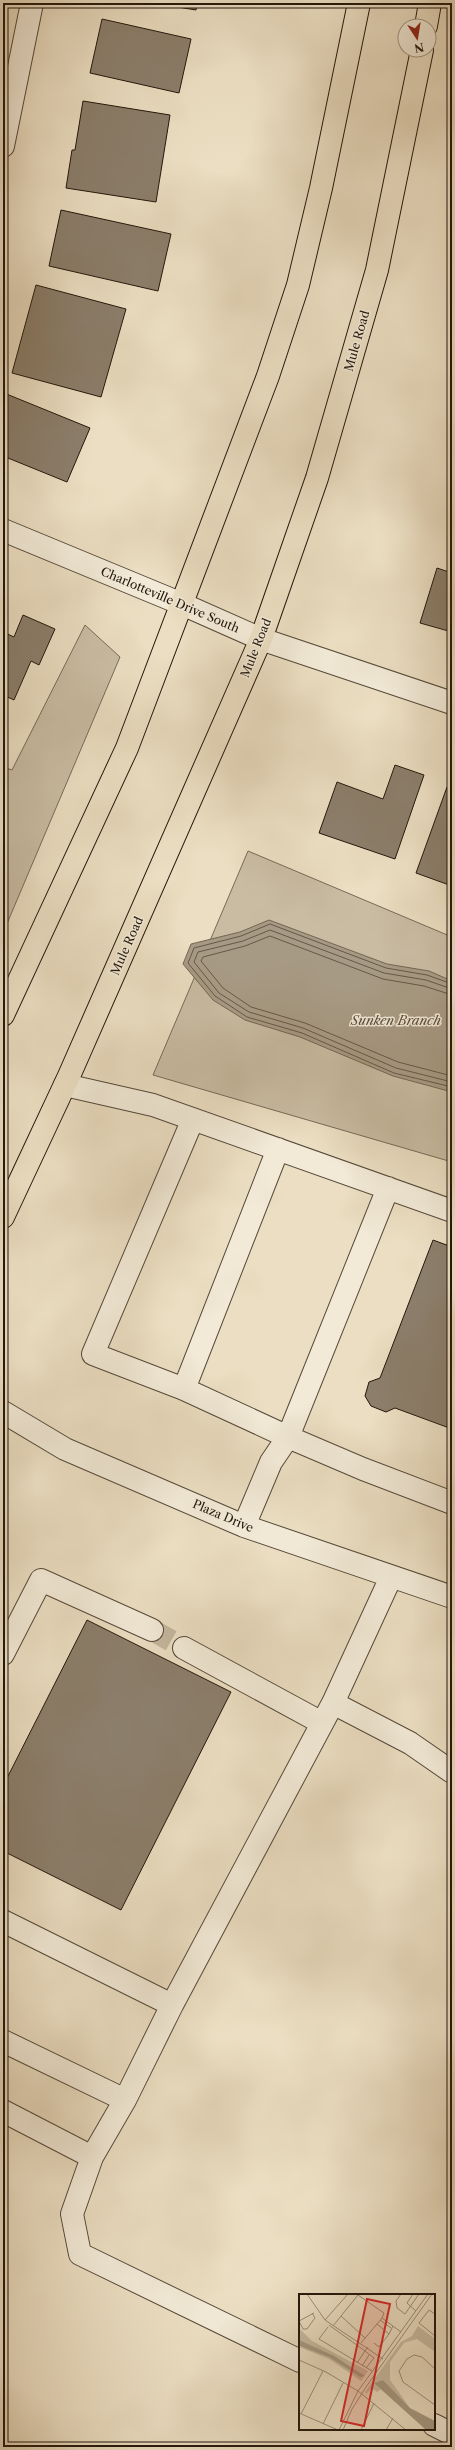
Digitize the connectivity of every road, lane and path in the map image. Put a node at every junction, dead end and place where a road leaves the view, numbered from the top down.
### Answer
1 (32, 3) edge
2 (359, 3) edge
3 (430, 3) edge
4 (427, 18) edge
5 (420, 58) edge
6 (3, 146) edge
7 (3, 530) edge
8 (182, 604) junction
9 (261, 639) junction
10 (452, 703) edge
11 (3, 1015) edge
12 (65, 1085) junction
13 (193, 1119) junction
14 (278, 1149) junction
15 (388, 1188) junction
16 (452, 1211) edge
17 (3, 1217) edge
18 (184, 1389) junction
19 (3, 1412) edge
20 (288, 1437) junction
21 (452, 1503) edge
22 (244, 1526) junction
23 (391, 1577) junction
24 (452, 1597) edge
25 (152, 1630) tunnel mouth
26 (184, 1648) tunnel mouth
27 (3, 1654) edge
28 (333, 1703) junction
29 (322, 1723) junction
30 (452, 1772) edge
31 (3, 1921) edge
32 (172, 2005) junction
33 (3, 2041) edge
34 (125, 2100) junction
35 (3, 2111) edge
36 (92, 2157) junction
37 (299, 2360) edge
38 (435, 2426) edge
39 (452, 2434) edge

1 - 6 street
2 - 8 main road
3 - 4 main road
5 - 9 main road, Mule Road
7 - 8 street, Charlotteville Drive South
8 - 9 street, Charlotteville Drive South
8 - 11 main road
9 - 10 street, Charlotteville Drive South
9 - 12 main road, Mule Road
12 - 13 street
12 - 17 main road, Mule Road
13 - 14 street
13 - 18 street
14 - 15 street
14 - 18 street
15 - 16 street
15 - 20 street
18 - 20 street
19 - 22 street, Plaza Drive
20 - 21 street
20 - 22 street
22 - 23 street, Plaza Drive
23 - 24 street, Plaza Drive
23 - 28 street
25 - 27 street
26 - 29 street
28 - 29 street
28 - 30 street
29 - 32 street
31 - 32 street
32 - 34 street
33 - 34 street
34 - 36 street
35 - 36 street
36 - 37 street
38 - 39 street

